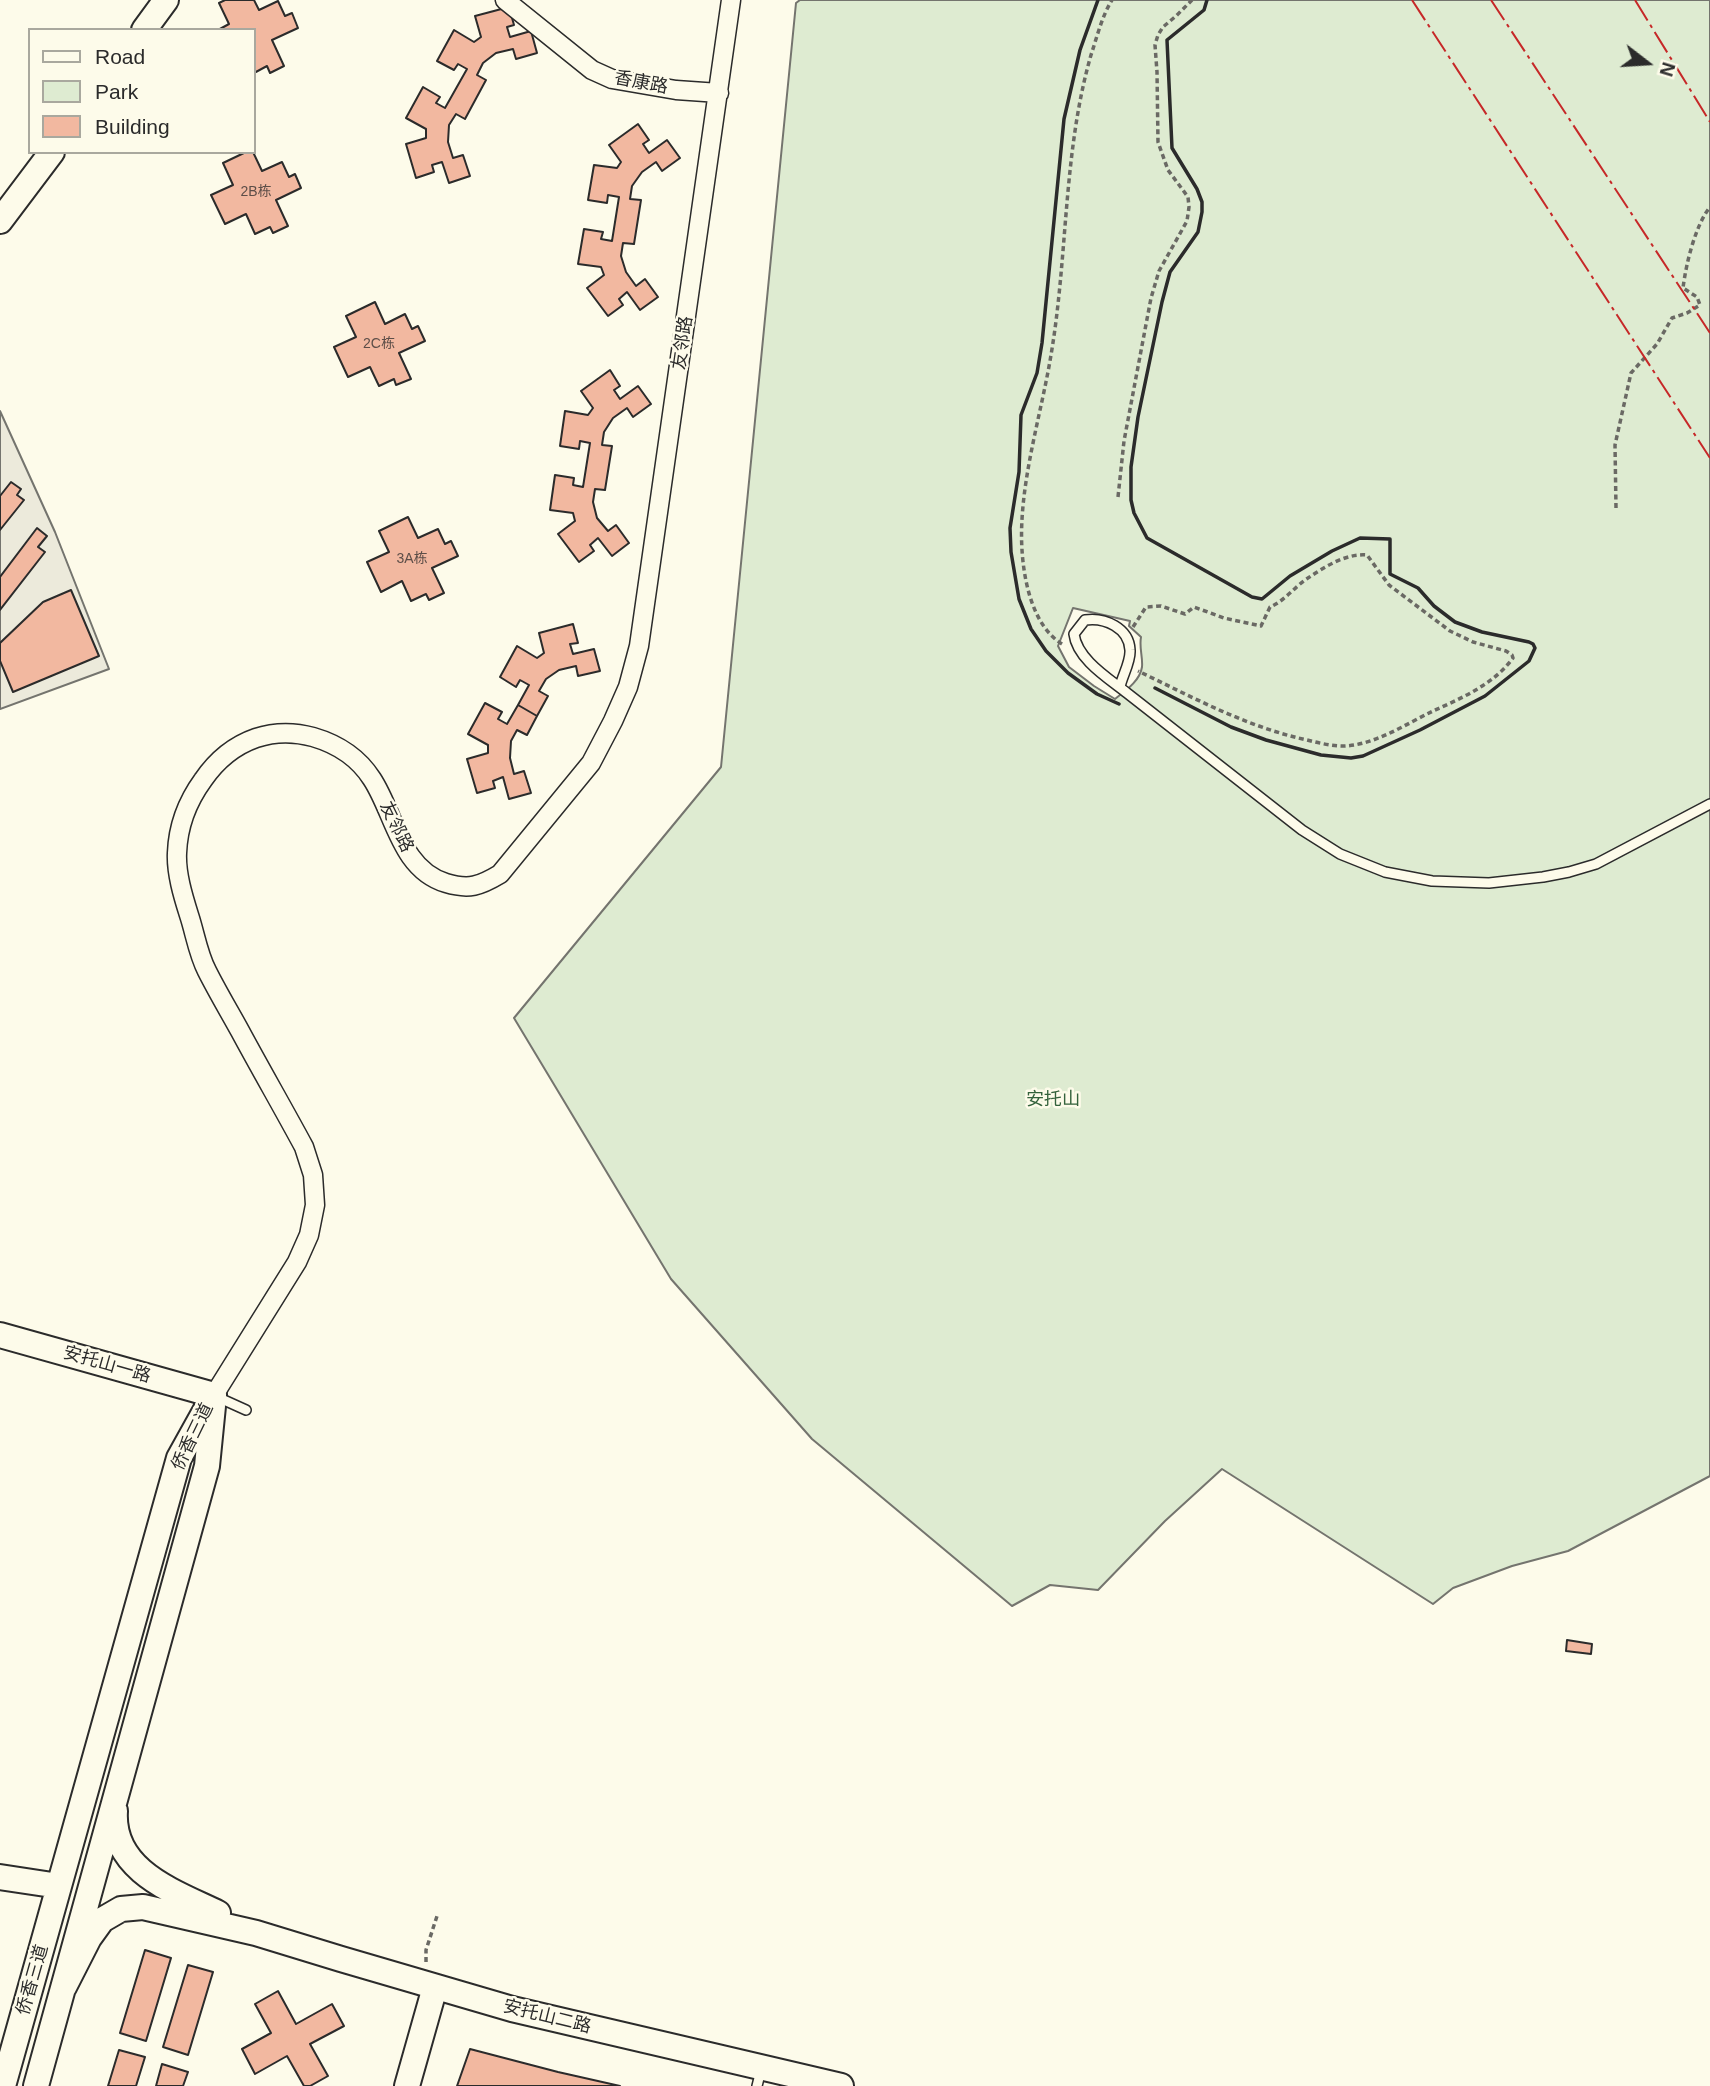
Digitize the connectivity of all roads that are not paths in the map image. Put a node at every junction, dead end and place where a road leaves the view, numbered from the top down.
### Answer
1 (166, 0) edge
2 (505, 0) edge
3 (731, 0) edge
4 (145, 28) edge
5 (719, 93) junction
6 (50, 154) edge
7 (0, 221) edge
8 (1120, 687) junction
9 (1710, 804) edge
10 (0, 1335) edge
11 (214, 1395) junction
12 (246, 1410) dead end
13 (116, 1798) junction
14 (0, 1877) edge
15 (59, 1886) junction
16 (256, 1933) junction
17 (431, 1986) junction
18 (64, 1987) junction
19 (759, 2077) edge
20 (3, 2086) edge
21 (36, 2086) edge
22 (407, 2086) edge
23 (841, 2086) edge

1 - 4 street
2 - 5 street, 香康路
3 - 5 street, 友邻路
5 - 11 street, 友邻路
6 - 7 street
8 - 8 lane
8 - 9 lane
10 - 11 street, 安托山一路
11 - 12 lane
11 - 13 street, 侨香三道
11 - 15 street, 侨香三道
13 - 16 street
13 - 18 street, 侨香三道
14 - 15 street
15 - 20 street, 侨香三道
16 - 17 street, 安托山二路
16 - 18 street
17 - 19 street, 安托山二路
17 - 22 street
18 - 21 street, 侨香三道
19 - 23 street, 安托山二路

